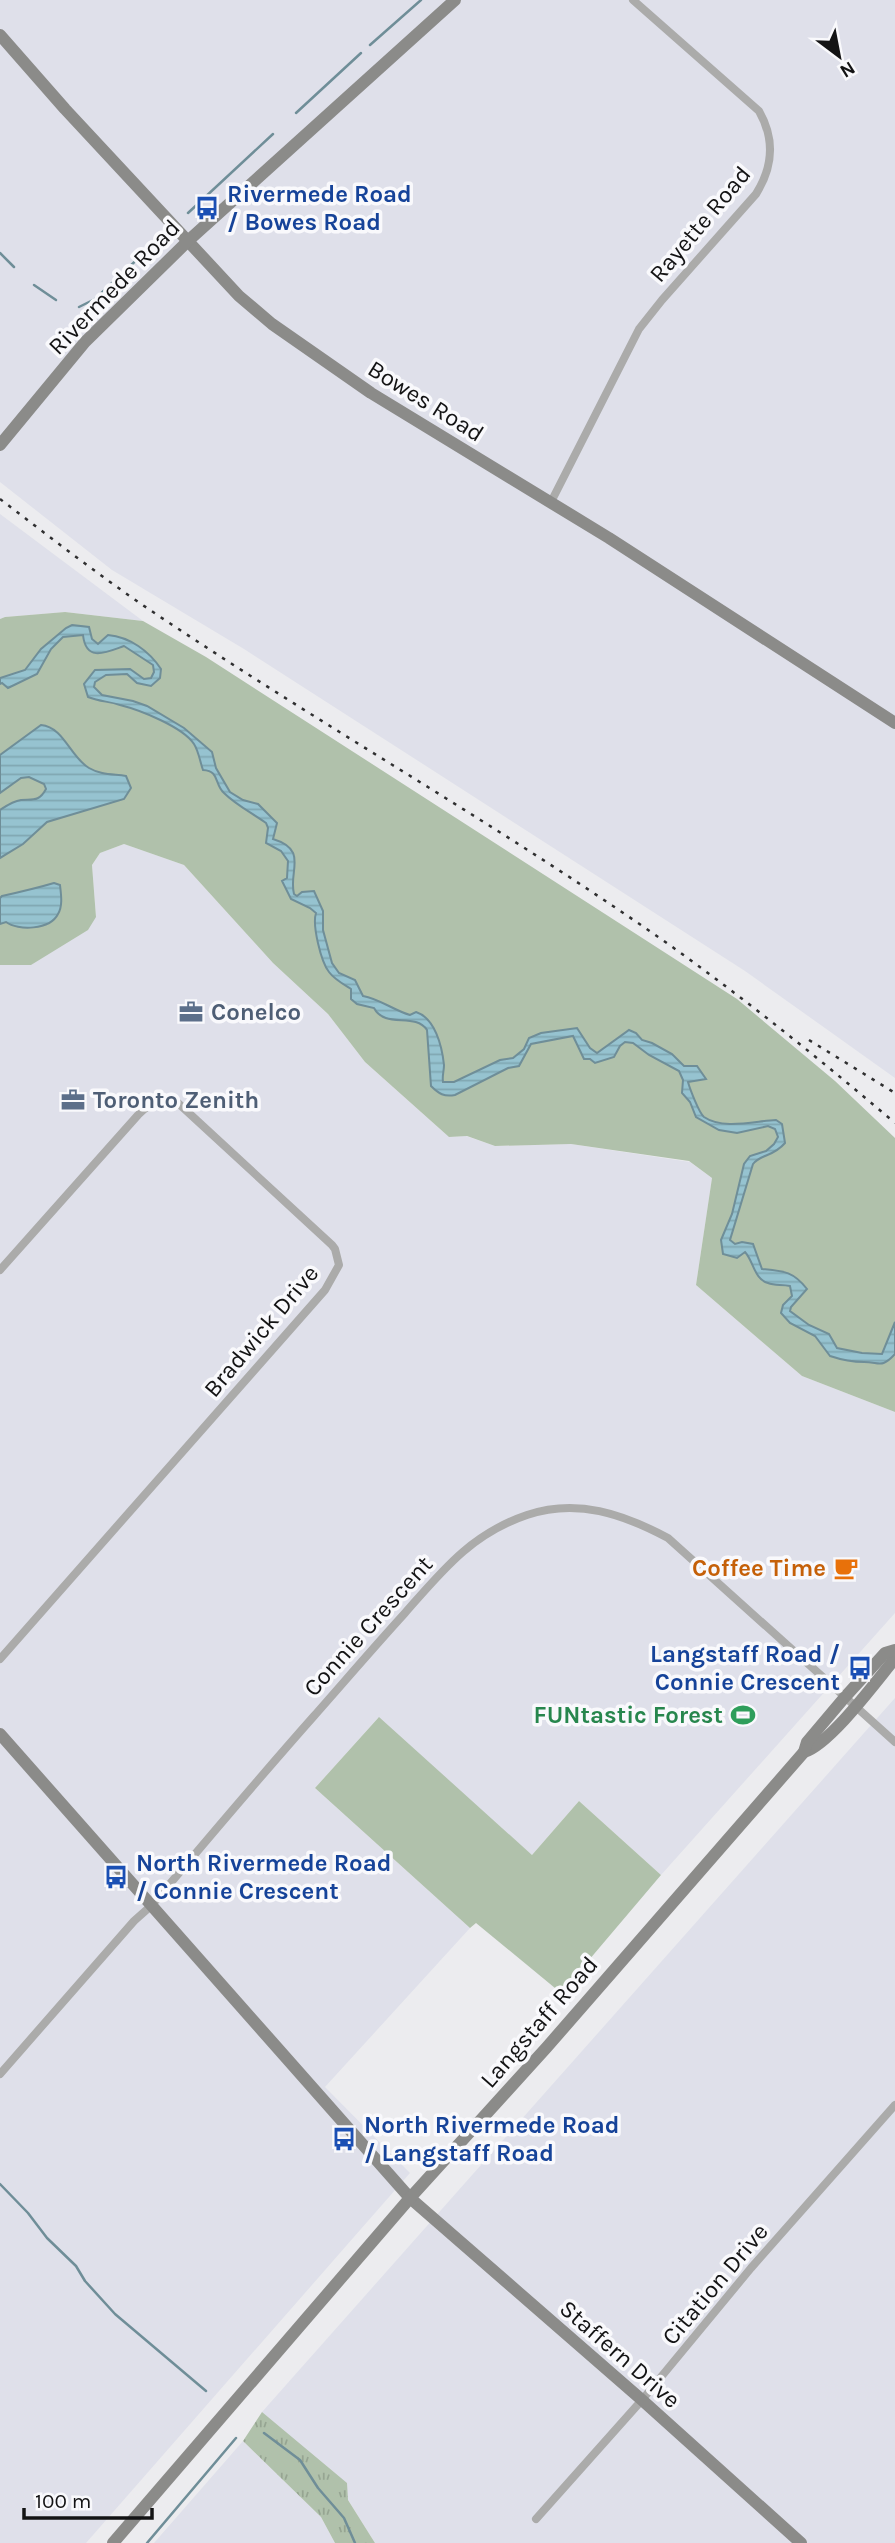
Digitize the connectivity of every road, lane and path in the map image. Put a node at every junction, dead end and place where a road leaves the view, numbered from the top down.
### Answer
1 (456, 0) edge
2 (633, 0) edge
3 (0, 35) edge
4 (189, 240) junction
5 (0, 445) edge
6 (551, 502) junction
7 (895, 723) edge
8 (0, 1270) edge
9 (894, 1651) edge
10 (0, 1659) edge
11 (850, 1702) junction
12 (0, 1734) edge
13 (895, 1742) edge
14 (152, 1905) junction
15 (0, 2074) edge
16 (895, 2105) edge
17 (410, 2198) junction
18 (642, 2400) junction
19 (536, 2519) dead end
20 (113, 2543) edge
21 (801, 2543) edge

1 - 4 street, Rivermede Road
2 - 6 street, Rayette Road
3 - 4 street, Bowes Road
4 - 5 street, Rivermede Road
4 - 6 street, Bowes Road
6 - 7 street, Bowes Road
8 - 10 street, Bradwick Drive
9 - 11 street, Langstaff Road
11 - 13 street, Connie Crescent
11 - 14 street, Connie Crescent
11 - 17 street, Langstaff Road
12 - 14 street, Staffern Drive
14 - 15 street, Connie Crescent
14 - 17 street, Staffern Drive
16 - 18 street, Citation Drive
17 - 18 street, Staffern Drive
17 - 20 street, Langstaff Road
18 - 19 street, Citation Drive
18 - 21 street, Staffern Drive

